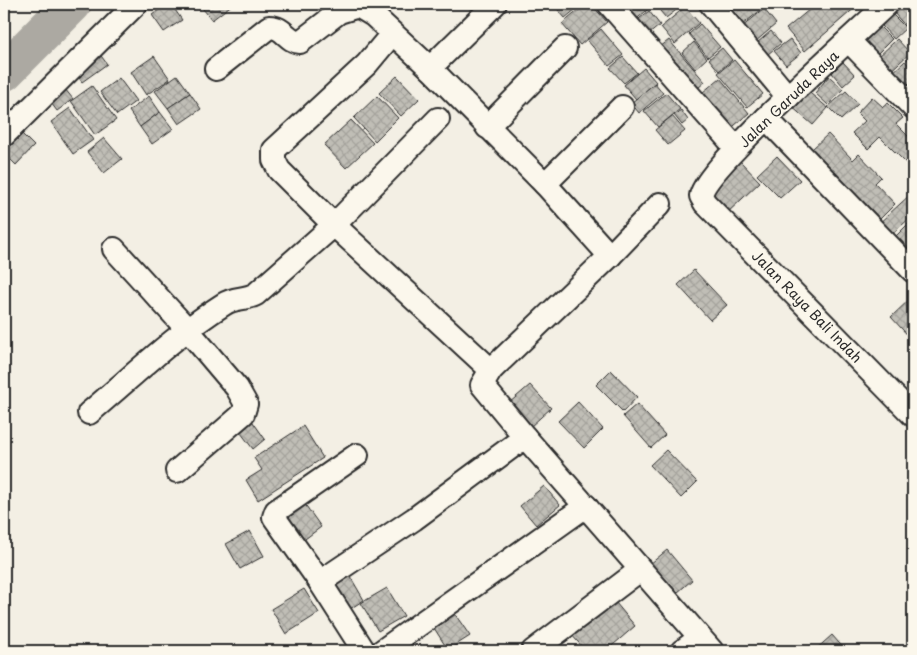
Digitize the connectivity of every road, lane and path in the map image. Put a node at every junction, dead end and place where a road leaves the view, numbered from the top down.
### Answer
1 (136, 4) edge
2 (495, 4) edge
3 (609, 4) edge
4 (712, 4) edge
5 (887, 4) edge
6 (359, 5) edge
7 (392, 34) junction
8 (849, 41) junction
9 (565, 48) dead end
10 (430, 68) junction
11 (216, 69) dead end
12 (788, 97) junction
13 (912, 102) edge
14 (622, 107) dead end
15 (766, 118) junction
16 (438, 119) dead end
17 (487, 128) junction
18 (4, 135) edge
19 (736, 148) junction
20 (545, 184) junction
21 (703, 200) joint
22 (660, 204) dead end
23 (334, 225) junction
24 (114, 249) dead end
25 (610, 256) junction
26 (913, 271) edge
27 (187, 329) junction
28 (491, 370) junction
29 (89, 413) dead end
30 (913, 415) edge
31 (525, 437) junction
32 (358, 455) dead end
33 (177, 471) dead end
34 (586, 506) junction
35 (640, 570) junction
36 (320, 582) junction
37 (706, 645) edge
38 (364, 651) edge
39 (382, 651) edge
40 (533, 651) edge
41 (682, 651) edge

1 - 18 street
2 - 10 street
3 - 19 street
4 - 12 street
5 - 8 street, Jalan Garuda Raya
6 - 7 street
6 - 11 street
7 - 10 street
7 - 23 street
8 - 12 street, Jalan Garuda Raya
8 - 13 street
9 - 17 street
10 - 17 street
12 - 15 street, Jalan Garuda Raya
14 - 20 street
15 - 19 street, Jalan Garuda Raya
15 - 26 street
16 - 23 street
17 - 20 street
19 - 21 street, Jalan Garuda Raya
20 - 25 street
21 - 30 street, Jalan Raya Bali Indah
22 - 25 street
23 - 27 street
23 - 28 street
24 - 27 street
25 - 28 street
27 - 29 street
27 - 33 street
28 - 31 street
31 - 34 street
31 - 36 street
32 - 36 street
34 - 35 street
34 - 39 street
35 - 37 street
35 - 40 street
36 - 38 street
37 - 41 street

